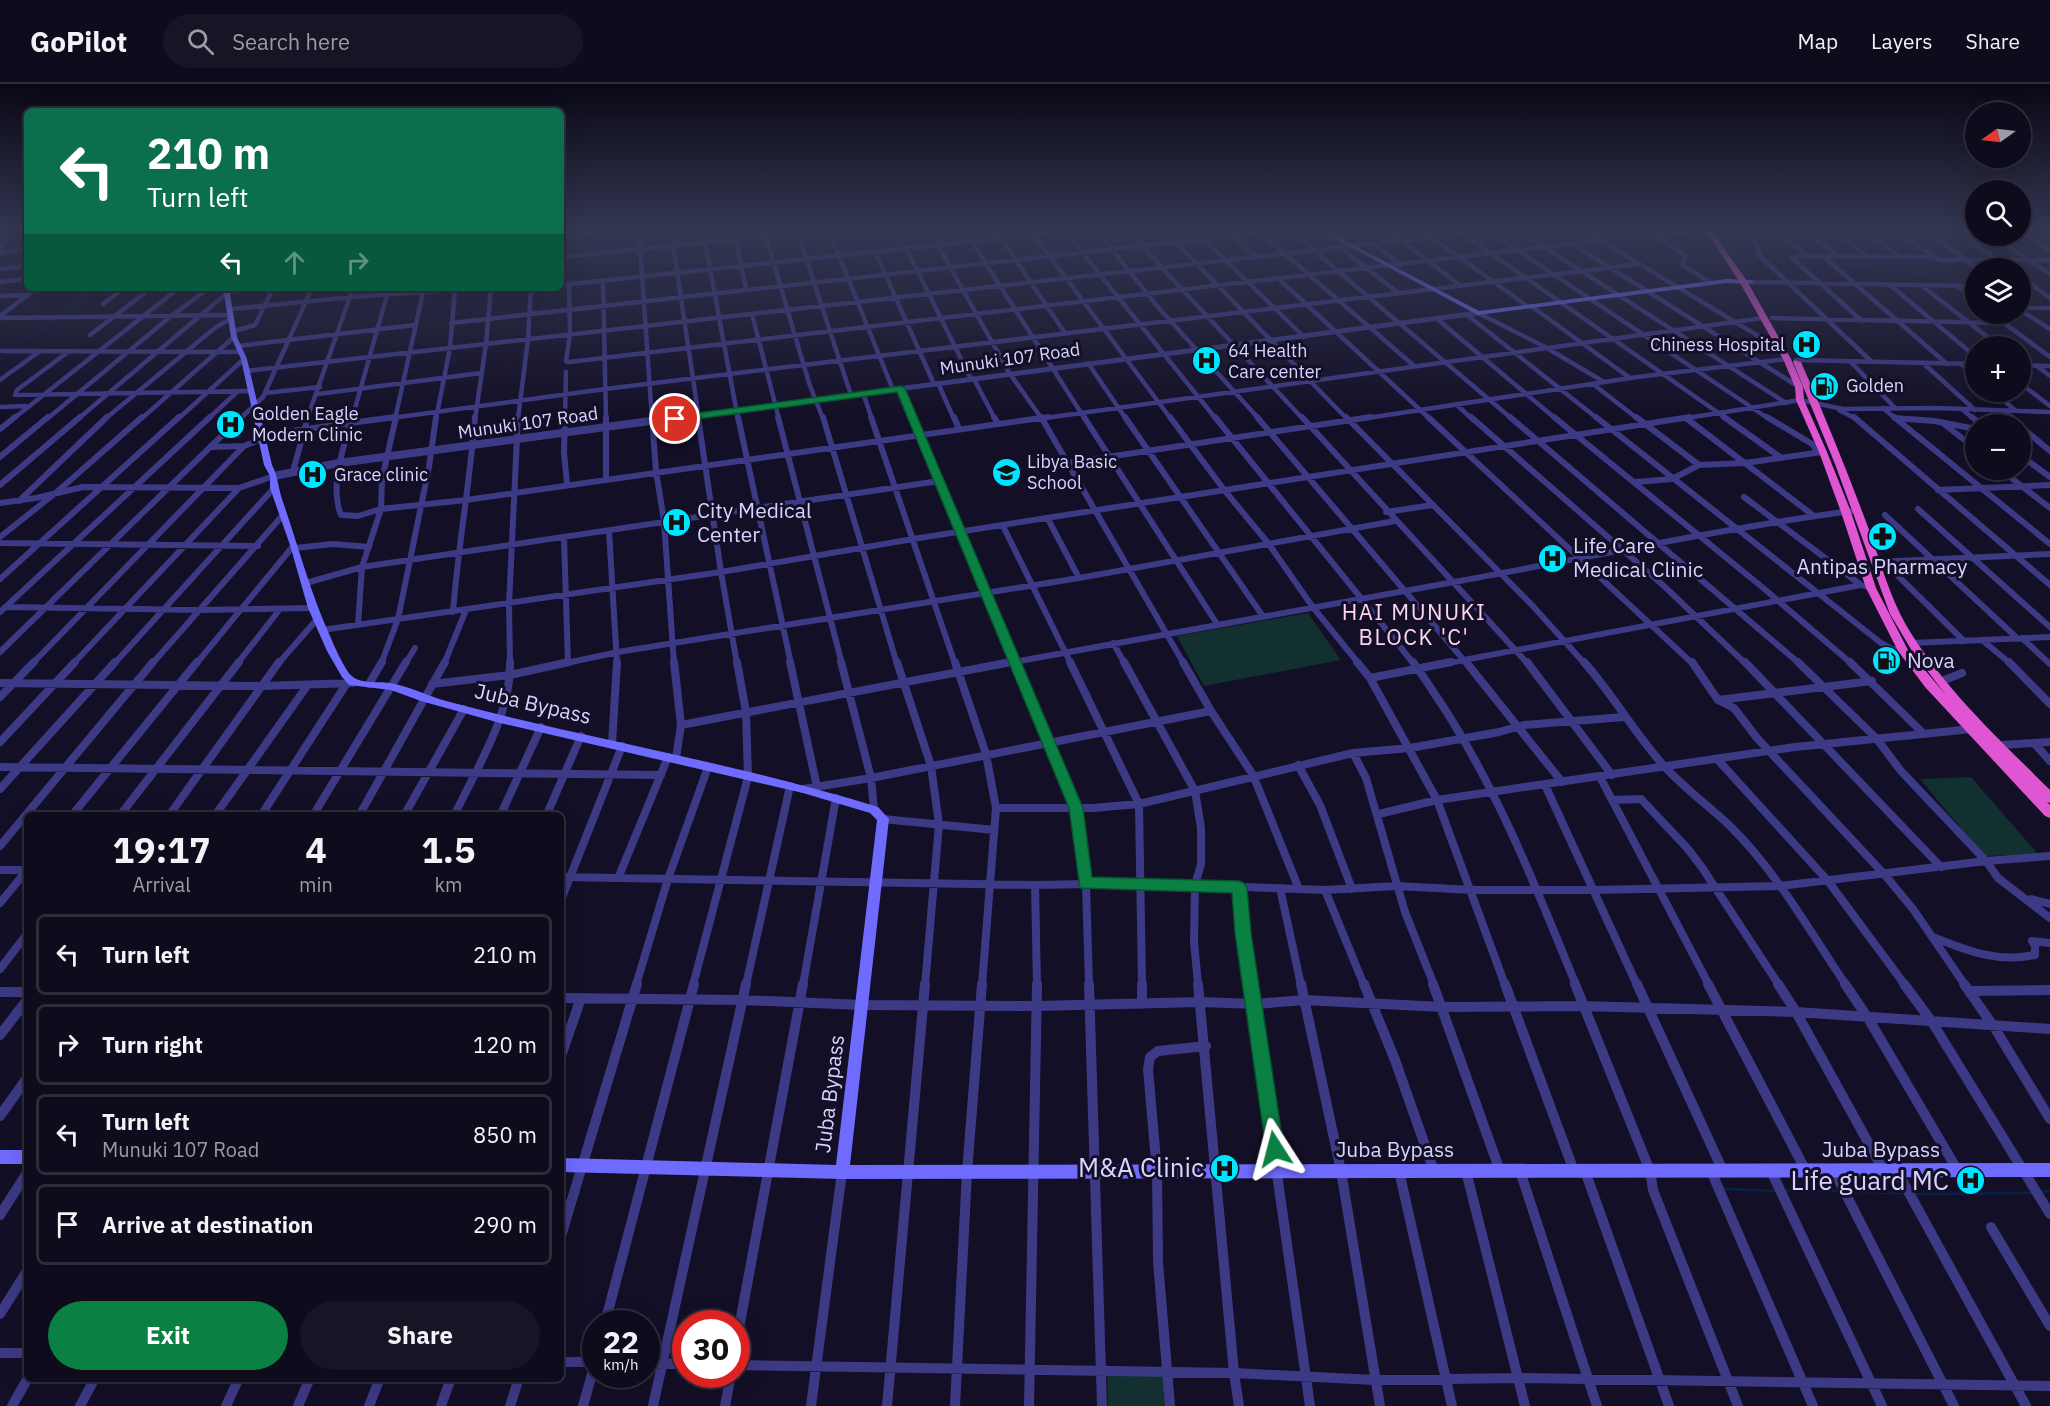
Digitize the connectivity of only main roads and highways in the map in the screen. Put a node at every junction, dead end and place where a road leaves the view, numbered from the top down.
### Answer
1 (231, 293) edge
2 (1442, 293) edge
3 (1636, 293) edge
4 (1753, 293) edge
5 (1767, 318) junction
6 (1789, 357) junction
7 (1974, 724) junction
8 (2050, 798) edge
9 (2050, 813) edge
10 (0, 1157) edge
11 (24, 1157) edge
12 (564, 1165) edge
13 (2050, 1170) edge
14 (842, 1172) junction

1 - 14 main road, Juba Bypass
2 - 3 main road, Munuki 107 Road
4 - 5 highway
5 - 6 highway
5 - 6 highway
6 - 7 highway
6 - 7 highway
7 - 8 highway
7 - 9 highway
10 - 11 main road
12 - 14 main road
13 - 14 main road, Juba Bypass

